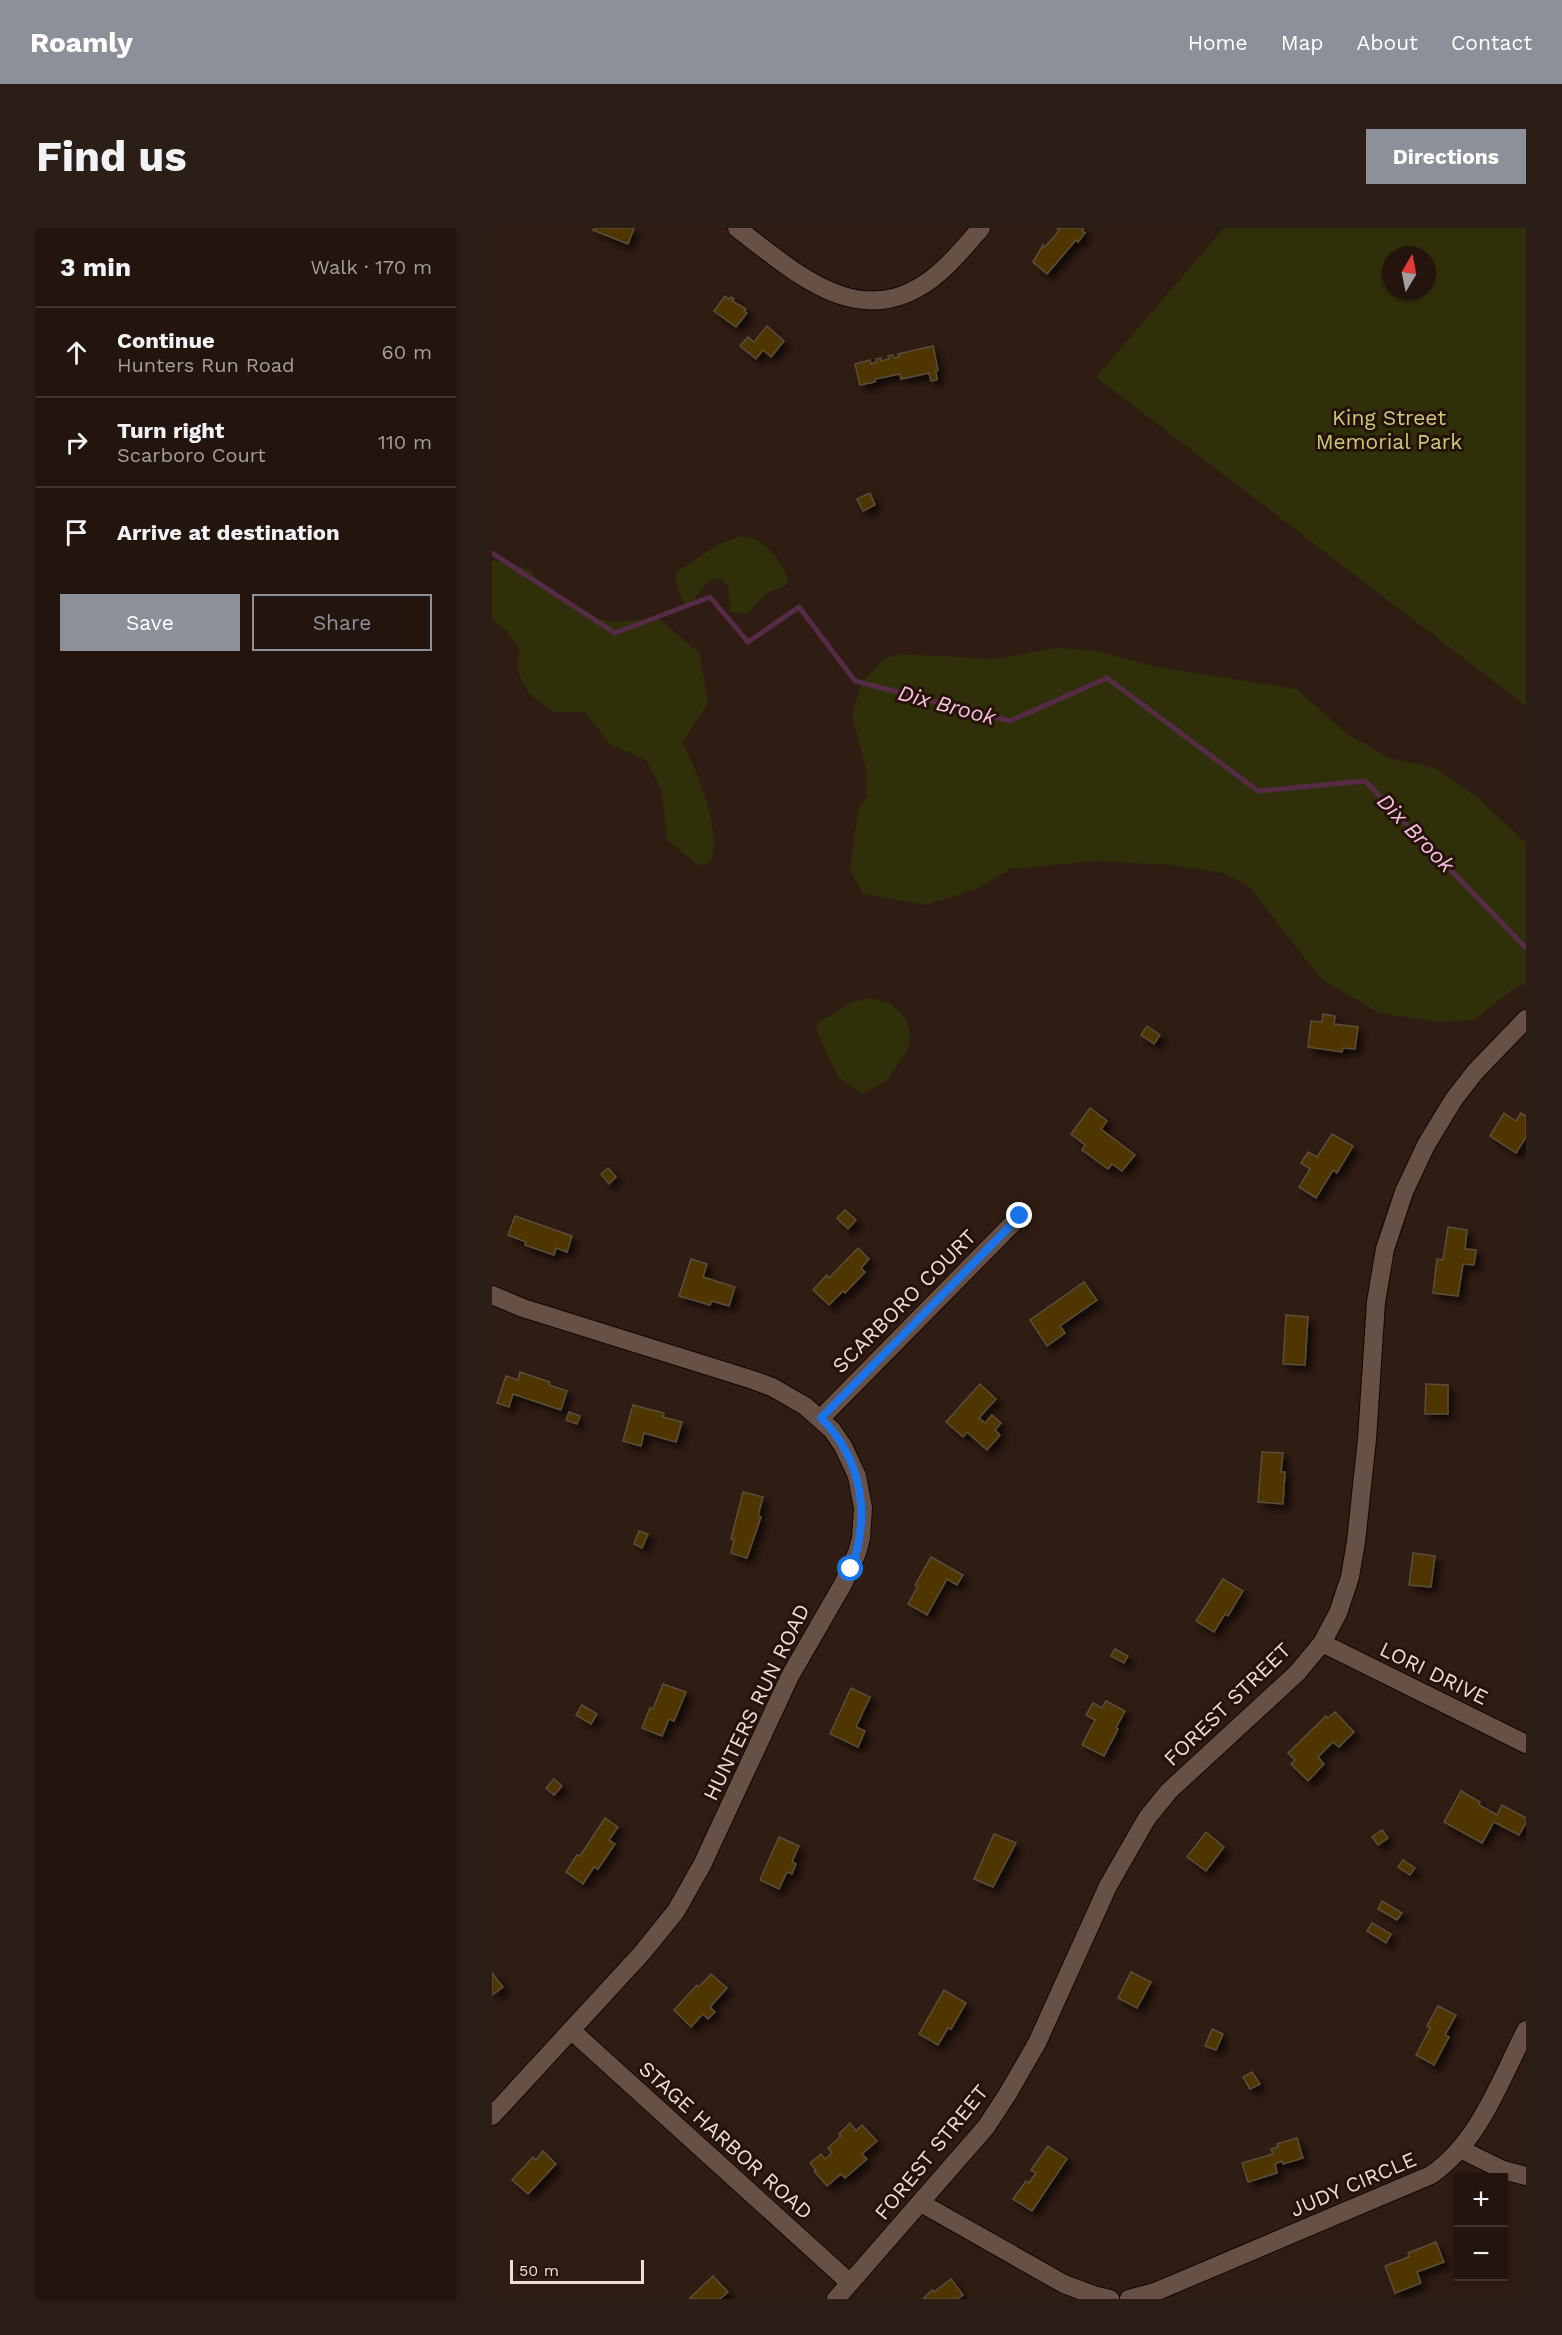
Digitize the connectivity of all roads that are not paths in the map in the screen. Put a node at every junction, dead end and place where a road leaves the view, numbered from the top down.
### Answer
1 (737, 228) edge
2 (981, 228) edge
3 (1526, 1019) edge
4 (1020, 1216) dead end
5 (492, 1295) edge
6 (821, 1418) junction
7 (1322, 1643) junction
8 (1526, 1744) edge
9 (571, 2030) junction
10 (1526, 2030) edge
11 (492, 2116) edge
12 (1460, 2150) junction
13 (1526, 2176) edge
14 (921, 2203) junction
15 (850, 2283) junction
16 (836, 2299) edge
17 (1108, 2299) edge
18 (1129, 2299) edge

1 - 2 street
3 - 7 street, FOREST STREET
4 - 6 street, SCARBORO COURT
5 - 6 street, HUNTERS RUN ROAD
6 - 9 street, HUNTERS RUN ROAD
7 - 8 street, LORI DRIVE
7 - 14 street, FOREST STREET
9 - 11 street, HUNTERS RUN ROAD
9 - 15 street, STAGE HARBOR ROAD
10 - 12 street, JUDY CIRCLE
12 - 13 street
12 - 18 street, JUDY CIRCLE
14 - 15 street, FOREST STREET
14 - 17 street
15 - 16 street, FOREST STREET

